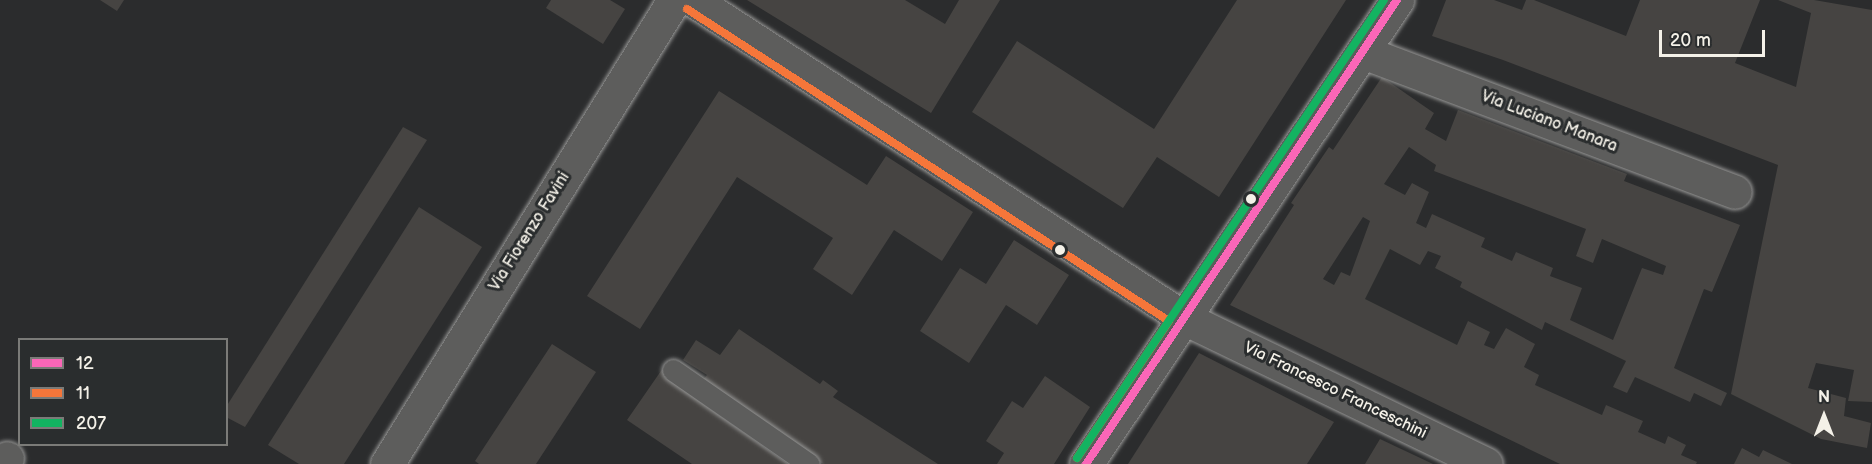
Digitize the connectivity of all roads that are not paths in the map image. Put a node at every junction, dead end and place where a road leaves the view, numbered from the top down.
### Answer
1 (674, 0) edge
2 (693, 0) edge
3 (1397, 0) edge
4 (1363, 52) junction
5 (1735, 192) dead end
6 (1184, 318) junction
7 (673, 370) dead end
8 (387, 464) edge
9 (809, 464) edge
10 (1086, 464) edge
11 (1485, 464) edge

1 - 8 street, Via Fiorenzo Favini
2 - 6 street, Via Francesco Franceschini
3 - 4 street
4 - 5 street, Via Luciano Manara
4 - 6 street
6 - 10 street
6 - 11 street, Via Francesco Franceschini
7 - 9 lane

